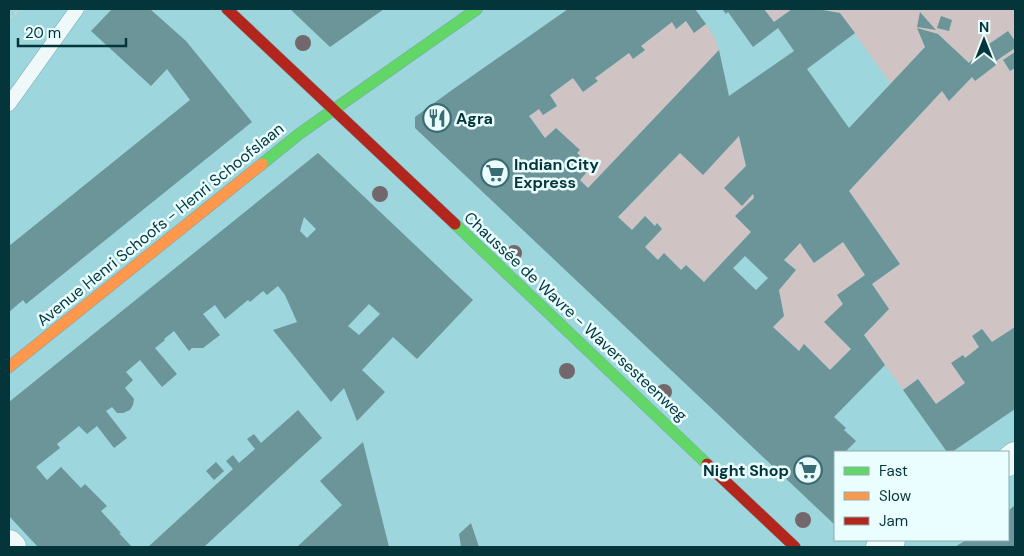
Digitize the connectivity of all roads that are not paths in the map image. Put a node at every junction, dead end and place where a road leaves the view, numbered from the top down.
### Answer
1 (77, 9) edge
2 (227, 9) edge
3 (478, 9) edge
4 (9, 104) edge
5 (334, 109) junction
6 (9, 367) edge
7 (9, 544) edge
8 (12, 547) edge
9 (795, 547) edge

1 - 4 lane
2 - 5 main road, Chaussée de Wavre - Waversesteenweg
3 - 5 main road, Avenue Henri Schoofs - Henri Schoofslaan
5 - 6 main road, Avenue Henri Schoofs - Henri Schoofslaan
5 - 9 main road, Chaussée de Wavre - Waversesteenweg
7 - 8 street

